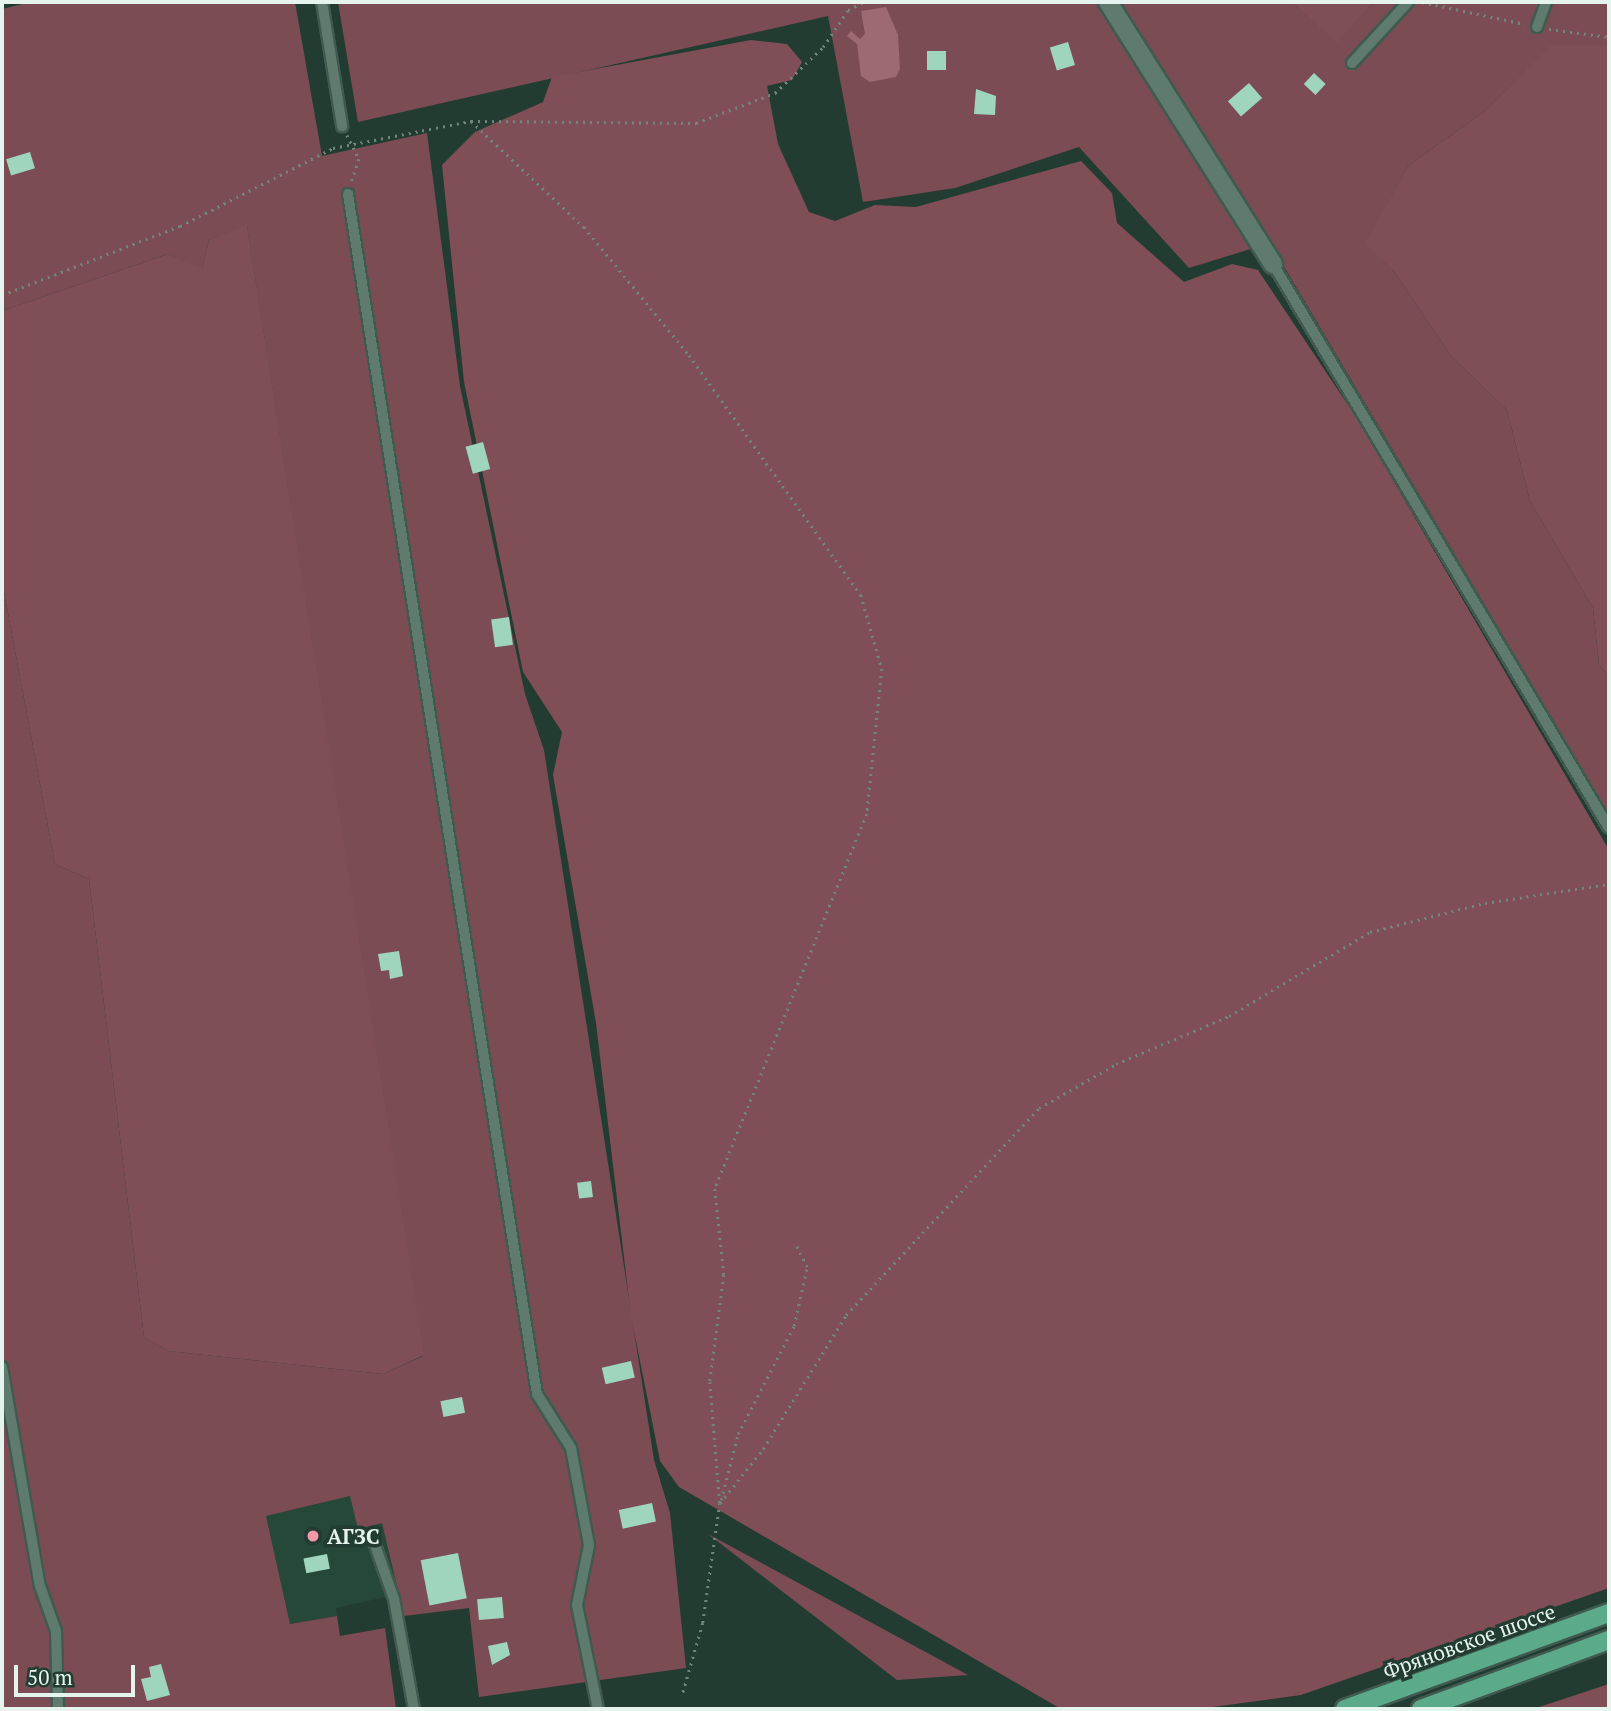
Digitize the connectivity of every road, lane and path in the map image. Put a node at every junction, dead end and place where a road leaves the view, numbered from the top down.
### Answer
1 (322, 2) edge
2 (864, 2) edge
3 (1108, 2) edge
4 (1408, 2) edge
5 (1422, 2) edge
6 (1546, 2) edge
7 (1537, 27) junction
8 (1609, 37) edge
9 (1352, 63) dead end
10 (471, 121) junction
11 (342, 126) joint
12 (352, 144) junction
13 (348, 194) joint
14 (1273, 264) joint
15 (2, 295) edge
16 (1609, 828) edge
17 (1609, 884) edge
18 (795, 1243) dead end
19 (2, 1367) edge
20 (720, 1503) junction
21 (375, 1545) dead end
22 (1609, 1613) edge
23 (1609, 1640) edge
24 (682, 1696) dead end
25 (58, 1709) edge
26 (414, 1709) edge
27 (598, 1709) edge
28 (1345, 1709) edge
29 (1421, 1709) edge

1 - 11 lane
2 - 10 path
3 - 14 street
4 - 9 lane
5 - 7 path
6 - 7 lane
7 - 8 path
10 - 12 path
10 - 20 path
11 - 12 path
12 - 13 path
12 - 15 path
13 - 27 lane
14 - 16 lane
17 - 20 path
18 - 20 path
19 - 25 lane
20 - 24 path
21 - 26 lane
22 - 28 main road, Фряновское шоссе
23 - 29 main road

